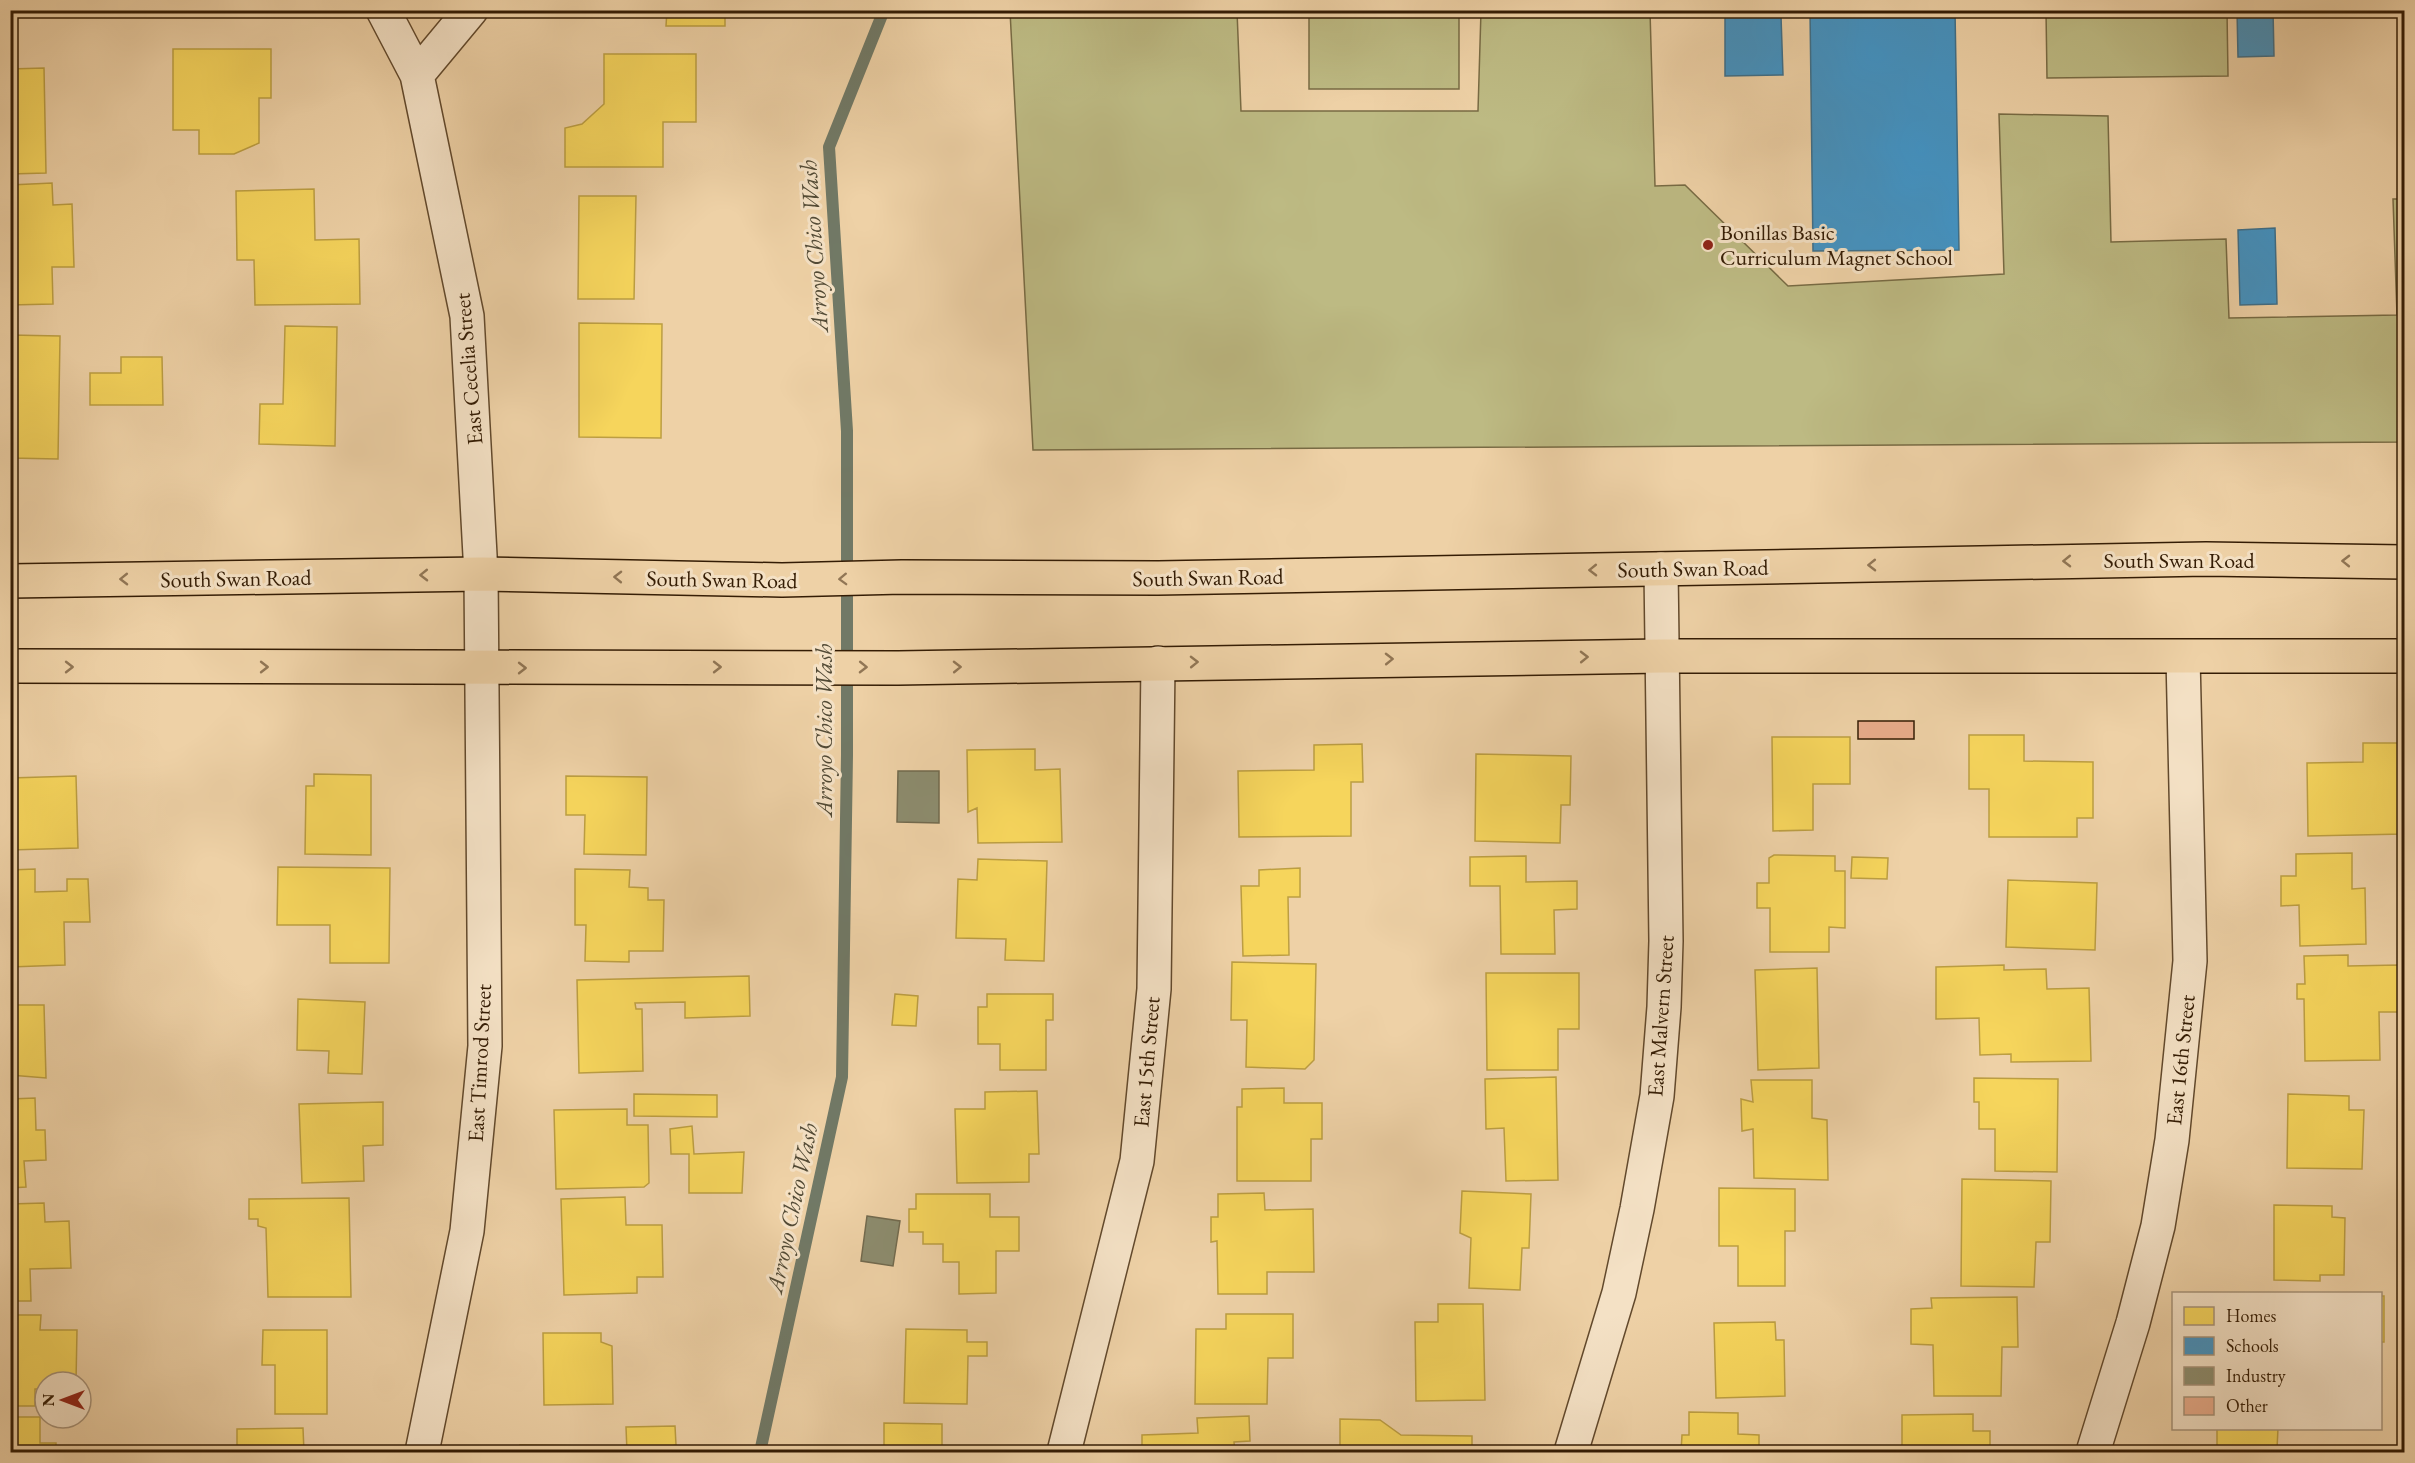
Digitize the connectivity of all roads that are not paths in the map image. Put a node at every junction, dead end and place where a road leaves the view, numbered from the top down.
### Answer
1 (383, 10) edge
2 (471, 10) edge
3 (417, 75) junction
4 (2404, 562) edge
5 (1661, 568) junction
6 (481, 574) junction
7 (10, 581) edge
8 (1662, 656) junction
9 (2404, 656) edge
10 (2183, 657) junction
11 (1158, 663) junction
12 (10, 666) edge
13 (481, 669) junction
14 (422, 1452) edge
15 (1064, 1452) edge
16 (1571, 1452) edge
17 (2093, 1452) edge

1 - 3 street, East Cecelia Street
2 - 3 street
3 - 6 street, East Cecelia Street
4 -> 5 main road, South Swan Road
5 -> 6 main road, South Swan Road
5 - 8 street, East Malvern Street
6 -> 7 main road, South Swan Road
6 - 13 street, East Cecelia Street
8 - 10 main road
11 -> 8 main road
8 - 16 street, East Malvern Street
9 - 10 main road
10 - 17 street, East 16th Street
13 -> 11 main road
11 - 15 street, East 15th Street
12 -> 13 main road
13 - 14 street, East Timrod Street

